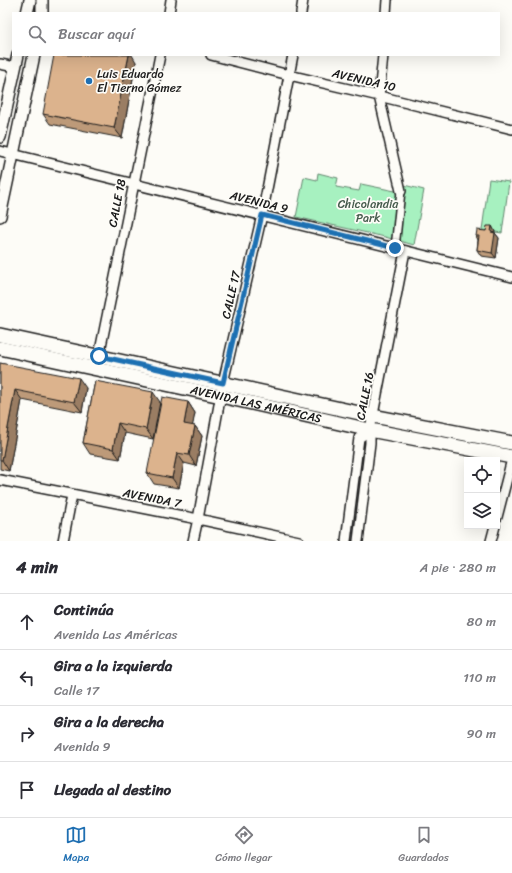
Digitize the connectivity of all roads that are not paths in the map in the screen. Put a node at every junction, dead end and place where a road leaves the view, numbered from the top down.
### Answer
1 (30, 0) edge
2 (42, 0) edge
3 (172, 0) edge
4 (303, 0) edge
5 (387, 0) edge
6 (27, 12) edge
7 (42, 12) edge
8 (169, 12) edge
9 (301, 12) edge
10 (386, 12) edge
11 (18, 56) edge
12 (34, 56) edge
13 (160, 56) edge
14 (215, 56) edge
15 (293, 56) edge
16 (383, 56) edge
17 (0, 64) edge
18 (15, 67) junction
19 (289, 75) junction
20 (379, 96) junction
21 (512, 129) edge
22 (0, 137) edge
23 (0, 151) edge
24 (13, 154) junction
25 (133, 184) junction
26 (401, 191) joint
27 (262, 215) junction
28 (0, 216) edge
29 (395, 248) junction
30 (406, 251) junction
31 (512, 277) edge
32 (0, 335) edge
33 (0, 348) edge
34 (99, 356) junction
35 (223, 383) junction
36 (221, 396) junction
37 (373, 416) junction
38 (370, 430) junction
39 (512, 443) edge
40 (512, 458) edge
41 (0, 480) edge
42 (72, 494) junction
43 (500, 505) edge
44 (198, 519) junction
45 (494, 529) edge
46 (63, 541) edge
47 (193, 541) edge
48 (299, 541) edge
49 (346, 541) edge
50 (358, 541) edge
51 (491, 541) edge

1 - 6 street
2 - 7 street
3 - 8 street
4 - 9 street
5 - 10 street
11 - 18 street
12 - 24 street
13 - 25 street, CALLE 18
14 - 19 street, AVENIDA 10
15 - 19 street, CALLE 17
16 - 20 street
17 - 18 street
18 - 22 street
19 - 20 street, AVENIDA 10
19 - 27 street, CALLE 17
20 - 21 street, AVENIDA 10
20 - 26 street
23 - 24 street, AVENIDA 9
24 - 25 street, AVENIDA 9
24 - 28 street
25 - 27 street, AVENIDA 9
25 - 34 street, CALLE 18
26 - 29 street
27 - 29 street, AVENIDA 9
27 - 35 street, CALLE 17
29 - 30 street, AVENIDA 9
30 - 31 street, AVENIDA 9
30 - 37 street, CALLE 16
32 - 34 main road, AVENIDA LAS AMÉRICAS
33 - 36 main road, AVENIDA LAS AMÉRICAS
34 - 35 main road, AVENIDA LAS AMÉRICAS
35 - 36 street, CALLE 17
35 - 37 main road, AVENIDA LAS AMÉRICAS
36 - 38 main road, AVENIDA LAS AMÉRICAS
36 - 44 street, CALLE 17
37 - 38 street, CALLE 16
37 - 39 main road, AVENIDA LAS AMÉRICAS
38 - 40 main road, AVENIDA LAS AMÉRICAS
38 - 49 street, CALLE 16
38 - 50 street
40 - 43 street
41 - 42 street, AVENIDA 7
42 - 44 street, AVENIDA 7
42 - 46 street
44 - 47 street, CALLE 17
44 - 48 street, AVENIDA 7
45 - 51 street

